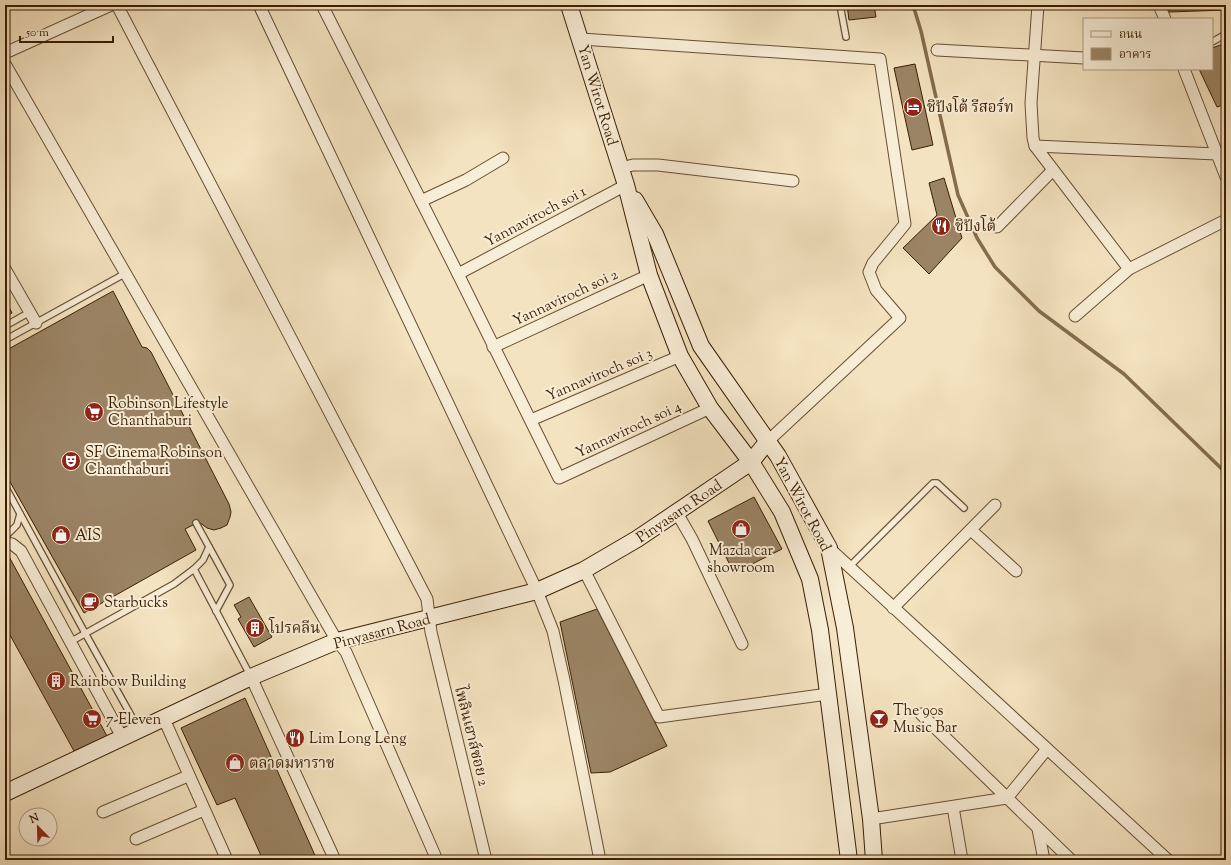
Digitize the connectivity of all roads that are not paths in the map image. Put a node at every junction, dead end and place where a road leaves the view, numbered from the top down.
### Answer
1 (111, 5) edge
2 (117, 5) edge
3 (259, 5) edge
4 (322, 5) edge
5 (570, 5) edge
6 (840, 5) edge
7 (1038, 5) edge
8 (1159, 5) edge
9 (1165, 18) edge
10 (1226, 34) edge
11 (846, 37) dead end
12 (581, 39) junction
13 (1213, 41) edge
14 (937, 50) dead end
15 (5, 53) edge
16 (1035, 55) junction
17 (1083, 58) edge
18 (5, 64) edge
19 (1184, 70) edge
20 (1035, 146) junction
21 (1217, 154) junction
22 (503, 158) dead end
23 (621, 168) junction
24 (1053, 170) junction
25 (1226, 177) edge
26 (793, 181) dead end
27 (626, 185) junction
28 (421, 201) junction
29 (1226, 220) edge
30 (997, 227) dead end
31 (5, 269) edge
32 (1129, 269) junction
33 (126, 273) junction
34 (458, 274) junction
35 (649, 275) junction
36 (30, 312) junction
37 (1075, 316) dead end
38 (36, 323) junction
39 (5, 326) edge
40 (5, 340) edge
41 (493, 347) junction
42 (680, 356) junction
43 (710, 408) junction
44 (531, 420) junction
45 (767, 442) junction
46 (751, 462) junction
47 (5, 486) edge
48 (995, 505) dead end
49 (964, 508) dead end
50 (677, 513) junction
51 (20, 514) junction
52 (196, 523) dead end
53 (971, 530) junction
54 (7, 538) edge
55 (209, 547) junction
56 (829, 548) junction
57 (849, 566) junction
58 (194, 569) junction
59 (584, 570) junction
60 (1016, 571) dead end
61 (537, 591) junction
62 (894, 608) junction
63 (216, 611) junction
64 (429, 618) junction
65 (85, 633) junction
66 (337, 641) junction
67 (70, 642) junction
68 (742, 644) dead end
69 (251, 677) junction
70 (828, 694) junction
71 (921, 714) dead end
72 (164, 719) junction
73 (139, 730) junction
74 (122, 737) junction
75 (1047, 749) junction
76 (188, 776) junction
77 (7, 789) edge
78 (1007, 798) junction
79 (953, 807) junction
80 (204, 810) junction
81 (103, 812) dead end
82 (871, 819) junction
83 (1038, 829) junction
84 (136, 839) dead end
85 (227, 860) edge
86 (335, 860) edge
87 (437, 860) edge
88 (486, 860) edge
89 (600, 860) edge
90 (849, 860) edge
91 (874, 860) edge
92 (962, 860) edge
93 (1044, 860) edge
94 (1071, 860) edge
95 (1168, 860) edge

1 - 15 street
2 - 64 street, ไพลินเฮาส์ซอย 2
3 - 61 street
4 - 28 street
5 - 12 main road, Yan Wirot Road
6 - 11 lane
7 - 16 street
8 - 9 street
10 - 13 lane
12 - 23 main road, Yan Wirot Road
12 - 45 street
14 - 16 street
16 - 17 street
16 - 20 street
18 - 33 street
19 - 21 street
20 - 21 street
20 - 24 street
21 - 25 street
22 - 28 street
23 - 26 street
23 - 27 main road, Yan Wirot Road
24 - 30 street
24 - 32 street
27 - 34 street, Yannaviroch soi 1
27 - 35 main road, Yan Wirot Road
27 - 45 main road, Yan Wirot Road
28 - 34 street
29 - 32 street
31 - 36 street
32 - 37 street
33 - 38 lane
33 - 66 street
34 - 41 street
35 - 41 street, Yannaviroch soi 2
35 - 42 main road, Yan Wirot Road
36 - 38 street
36 - 39 lane
38 - 40 lane
41 - 44 street
42 - 43 main road, Yan Wirot Road
42 - 44 street, Yannaviroch soi 3
43 - 44 street, Yannaviroch soi 4
43 - 46 main road, Yan Wirot Road
45 - 46 main road, Pinyasarn Road
45 - 56 main road, Yan Wirot Road
46 - 50 main road, Pinyasarn Road
46 - 70 main road, Yan Wirot Road
47 - 51 lane
48 - 53 street
49 - 57 lane
50 - 59 main road, Pinyasarn Road
50 - 68 street
51 - 54 lane
51 - 65 lane
52 - 55 lane
53 - 60 street
53 - 62 street
54 - 67 street
55 - 58 lane
55 - 63 lane
56 - 57 street
56 - 82 main road, Yan Wirot Road
57 - 62 street
58 - 63 lane
58 - 65 lane
59 - 61 main road, Pinyasarn Road
59 - 70 street
61 - 64 main road, Pinyasarn Road
61 - 89 street
62 - 75 street
63 - 69 lane
64 - 66 main road, Pinyasarn Road
64 - 88 street, ไพลินเฮาส์ซอย 2
65 - 67 lane
65 - 73 lane
66 - 69 main road, Pinyasarn Road
66 - 87 street
67 - 74 street
69 - 72 main road, Pinyasarn Road
69 - 86 street
70 - 90 main road, Yan Wirot Road
71 - 78 street
72 - 73 main road, Pinyasarn Road
72 - 76 street
73 - 74 main road, Pinyasarn Road
74 - 77 main road, Pinyasarn Road
75 - 78 street
75 - 95 street
76 - 80 street
76 - 81 street
78 - 79 street
78 - 83 street
79 - 82 street
79 - 92 street
80 - 84 street
80 - 85 street
82 - 91 main road, Yan Wirot Road
83 - 93 street
83 - 94 street

